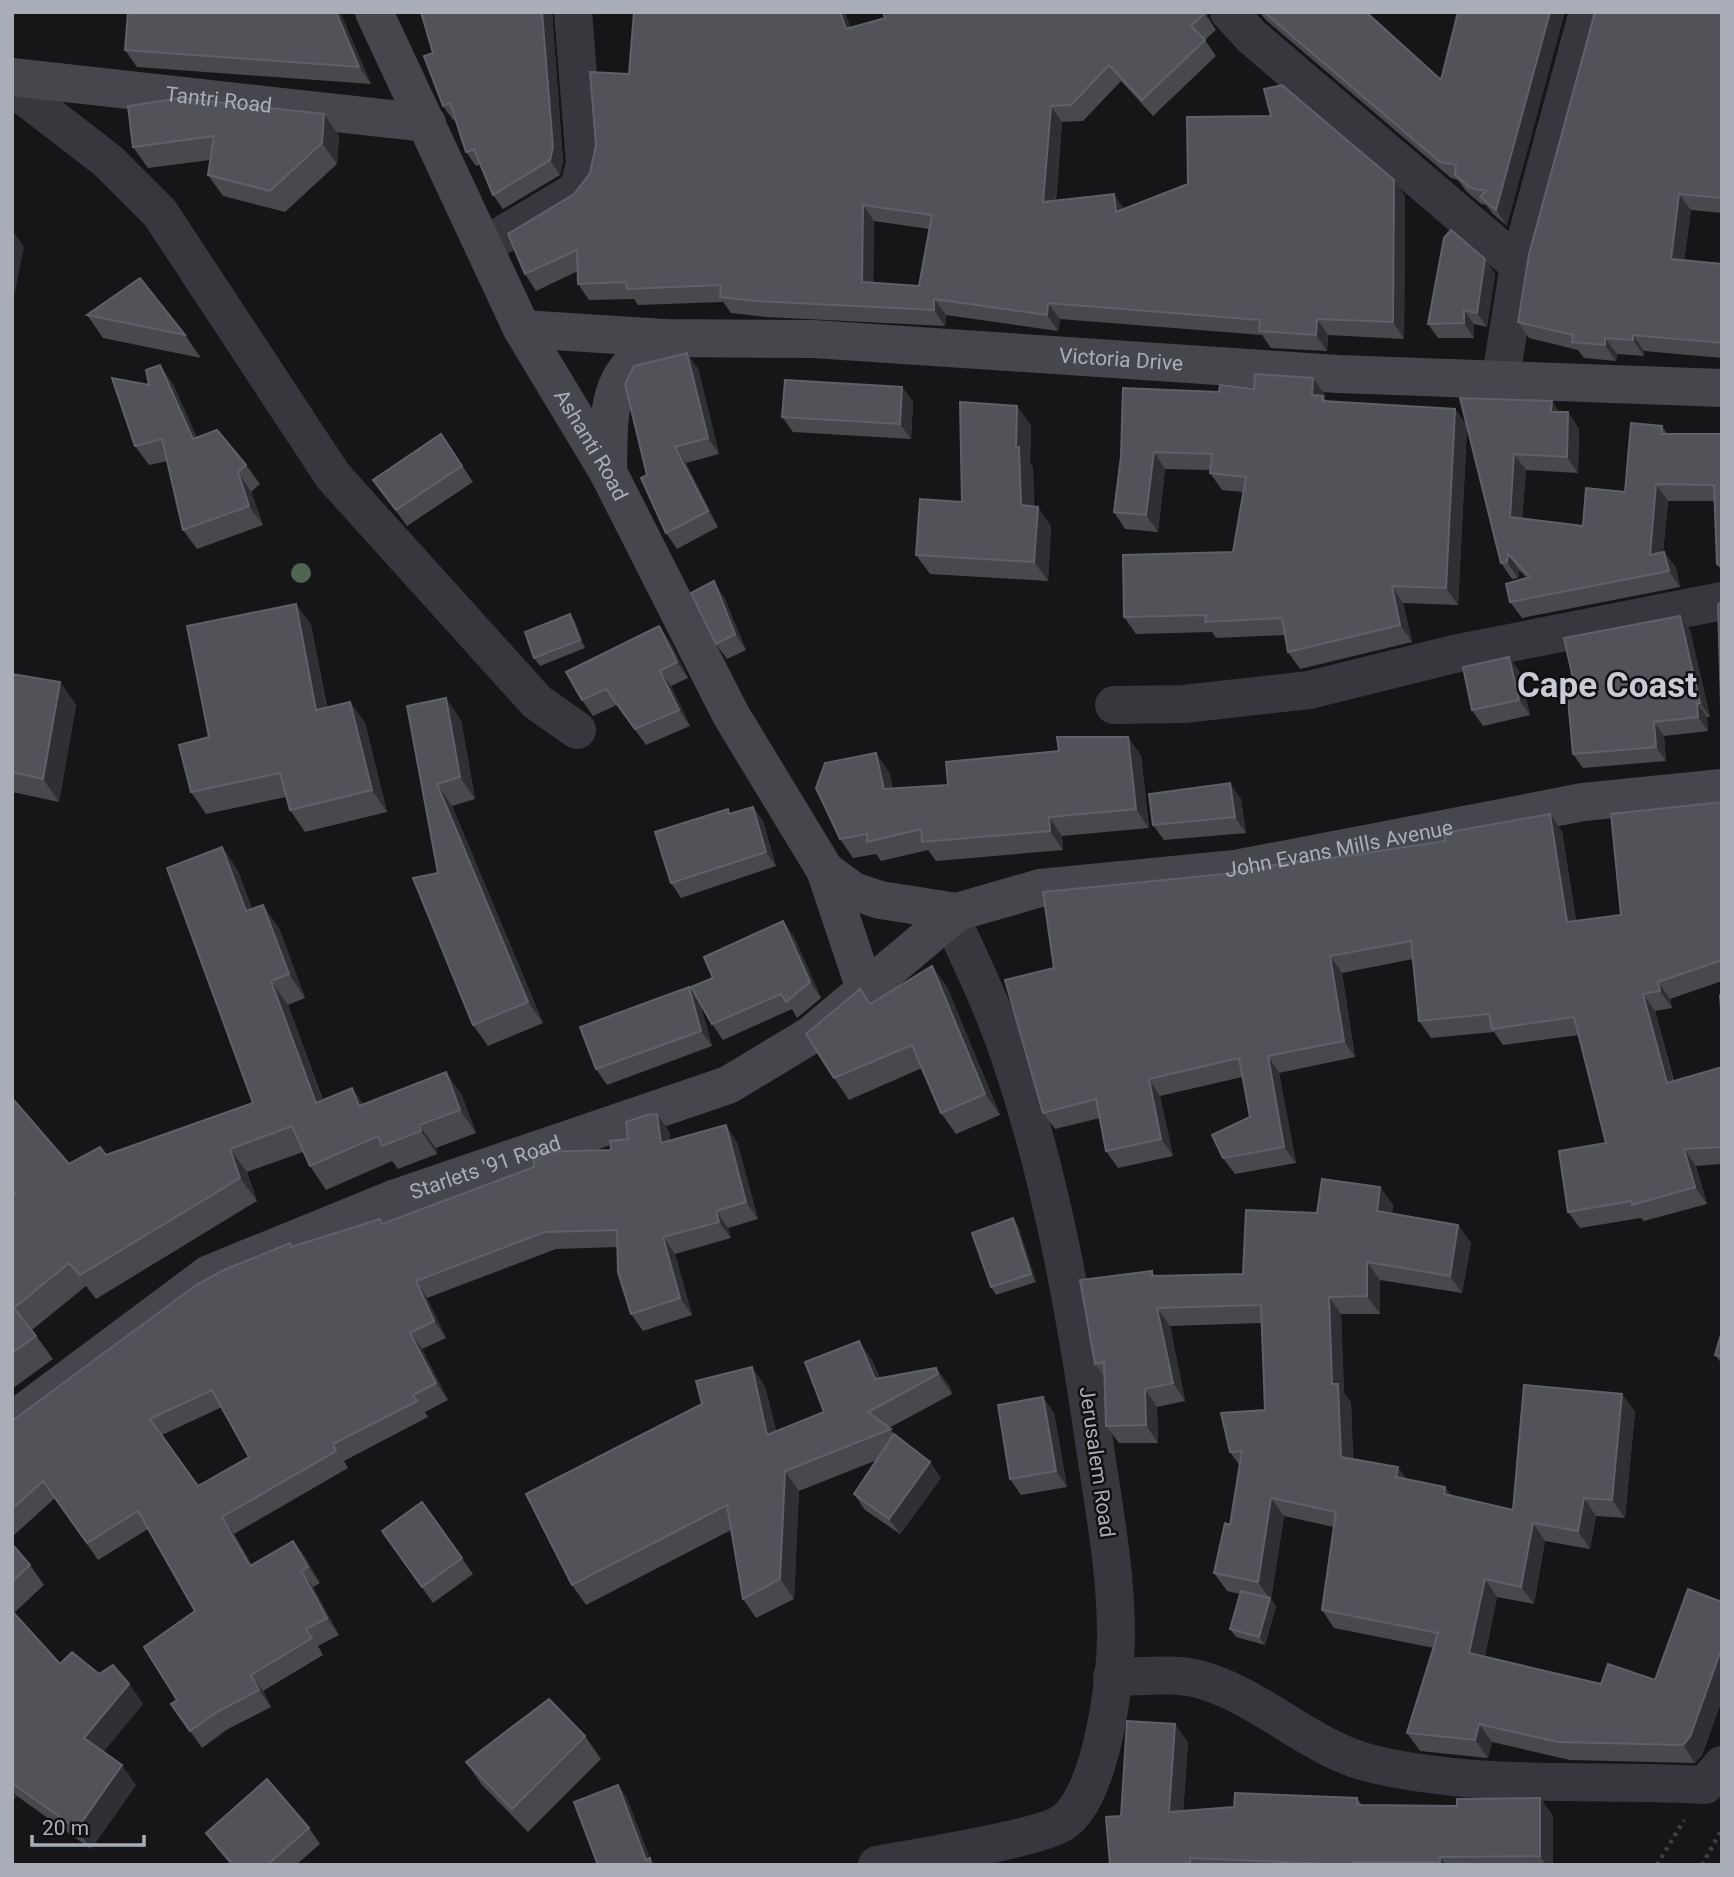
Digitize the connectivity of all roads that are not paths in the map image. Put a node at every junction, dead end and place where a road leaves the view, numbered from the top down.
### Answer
1 (374, 12) edge
2 (573, 12) edge
3 (1229, 12) edge
4 (1588, 12) edge
5 (12, 77) edge
6 (12, 87) edge
7 (428, 123) junction
8 (484, 246) junction
9 (1519, 265) junction
10 (522, 329) junction
11 (664, 338) junction
12 (1500, 382) junction
13 (1722, 388) edge
14 (608, 472) junction
15 (1722, 601) edge
16 (1114, 705) dead end
17 (577, 730) dead end
18 (1722, 789) edge
19 (825, 870) junction
20 (954, 915) junction
21 (865, 989) junction
22 (12, 1421) edge
23 (1112, 1677) junction
24 (1713, 1775) edge
25 (877, 1865) edge

1 - 7 street, Ashanti Road
2 - 8 street
3 - 9 street
4 - 9 street
5 - 7 street, Tantri Road
6 - 17 street
7 - 8 street, Ashanti Road
8 - 10 street, Ashanti Road
9 - 12 street
10 - 11 street, Victoria Drive
10 - 14 street, Ashanti Road
11 - 12 street, Victoria Drive
11 - 14 street
12 - 13 street, Victoria Drive
14 - 19 street, Ashanti Road
15 - 16 street
18 - 20 street, John Evans Mills Avenue
19 - 20 street, Ashanti Road
19 - 21 street, Ashanti Road
20 - 21 street, Starlets '91 Road
20 - 23 street, Jerusalem Road
21 - 22 street, Starlets '91 Road
23 - 24 street
23 - 25 street, Jerusalem Road

